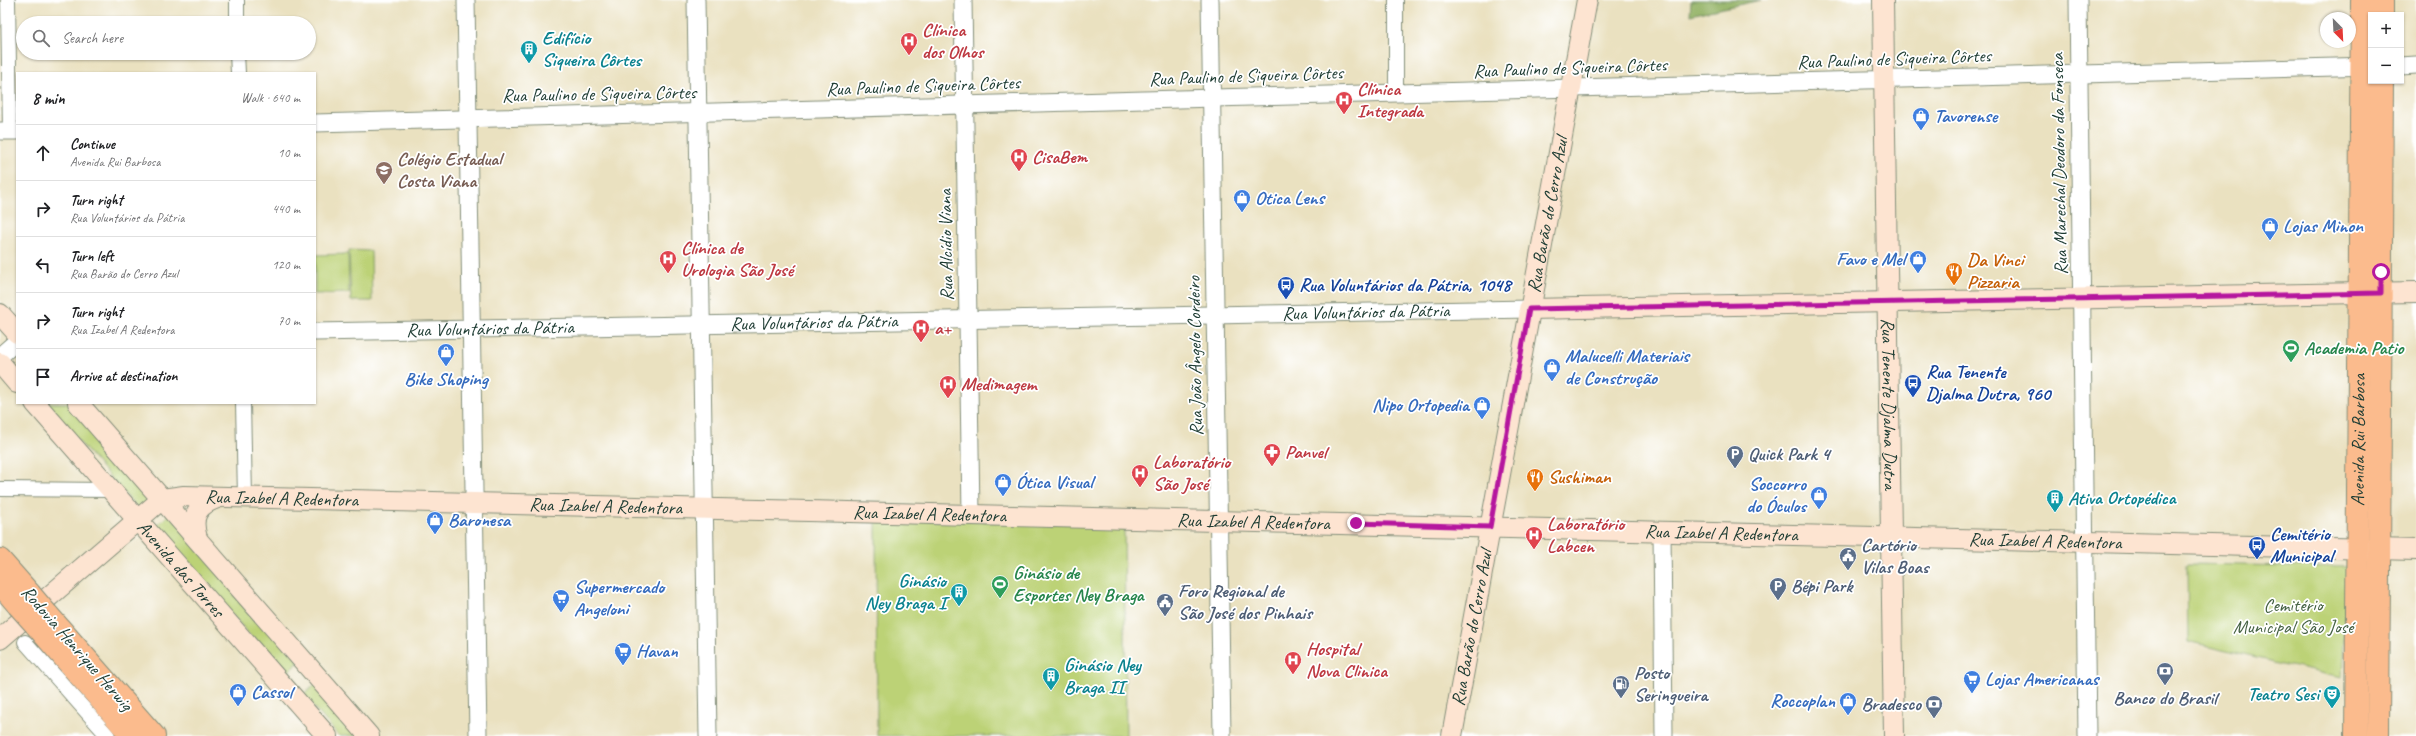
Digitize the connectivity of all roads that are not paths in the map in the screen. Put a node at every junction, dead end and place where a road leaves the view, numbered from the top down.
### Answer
1 (8, 0) edge
2 (236, 0) edge
3 (466, 0) edge
4 (696, 0) edge
5 (963, 0) edge
6 (1210, 0) edge
7 (1396, 0) edge
8 (1587, 0) edge
9 (1883, 0) edge
10 (2078, 0) edge
11 (2362, 0) edge
12 (2382, 0) edge
13 (2382, 12) edge
14 (237, 16) edge
15 (237, 60) edge
16 (2416, 65) edge
17 (2366, 66) edge
18 (2404, 66) edge
19 (238, 72) edge
20 (2079, 74) junction
21 (1884, 80) junction
22 (2382, 84) edge
23 (1570, 89) junction
24 (1396, 93) junction
25 (1211, 98) junction
26 (964, 106) junction
27 (698, 113) junction
28 (468, 118) junction
29 (316, 123) edge
30 (9, 131) edge
31 (2416, 292) edge
32 (2370, 293) junction
33 (2082, 298) junction
34 (1888, 302) junction
35 (1529, 309) junction
36 (0, 314) edge
37 (1215, 315) junction
38 (968, 320) junction
39 (701, 325) junction
40 (472, 329) junction
41 (16, 332) edge
42 (316, 332) edge
43 (16, 343) edge
44 (0, 356) edge
45 (0, 363) edge
46 (16, 381) edge
47 (36, 404) edge
48 (79, 404) edge
49 (243, 404) edge
50 (3, 490) edge
51 (111, 490) junction
52 (222, 496) junction
53 (245, 497) junction
54 (162, 499) junction
55 (475, 502) junction
56 (704, 507) junction
57 (971, 514) junction
58 (137, 520) junction
59 (1219, 520) junction
60 (1490, 527) junction
61 (1662, 531) junction
62 (1891, 537) junction
63 (197, 538) junction
64 (2085, 541) junction
65 (2368, 549) junction
66 (2416, 550) edge
67 (0, 560) edge
68 (0, 584) edge
69 (24, 600) junction
70 (36, 627) junction
71 (0, 639) edge
72 (308, 666) junction
73 (285, 687) junction
74 (108, 736) edge
75 (132, 736) edge
76 (154, 736) edge
77 (327, 736) edge
78 (369, 736) edge
79 (478, 736) edge
80 (708, 736) edge
81 (1222, 736) edge
82 (1452, 736) edge
83 (1664, 736) edge
84 (1894, 736) edge
85 (2087, 736) edge
86 (2356, 736) edge
87 (2378, 736) edge

1 - 30 street
2 - 14 street
3 - 28 street
4 - 27 street
5 - 26 street, Rua Alcídio Viana
6 - 25 street, Rua João Ângelo Cordeiro
7 - 24 street
8 - 23 main road, Rua Barão do Cerro Azul
9 - 21 main road, Rua Tenente Djalma Dutra
10 - 20 street, Rua Marechal Deodoro da Fonseca
11 - 17 main road, Avenida Rui Barbosa
12 - 13 main road
15 - 19 street
16 - 18 street
17 - 20 street, Rua Paulino de Siqueira Côrtes
17 - 32 main road, Avenida Rui Barbosa
20 - 21 street, Rua Paulino de Siqueira Côrtes
20 - 33 street, Rua Marechal Deodoro da Fonseca
21 - 23 street, Rua Paulino de Siqueira Côrtes
21 - 34 main road, Rua Tenente Djalma Dutra
22 - 32 main road, Avenida Rui Barbosa
23 - 24 street, Rua Paulino de Siqueira Côrtes
23 - 35 main road, Rua Barão do Cerro Azul
24 - 25 street, Rua Paulino de Siqueira Côrtes
25 - 26 street, Rua Paulino de Siqueira Côrtes
25 - 37 street, Rua João Ângelo Cordeiro
26 - 27 street, Rua Paulino de Siqueira Côrtes
26 - 38 street, Rua Alcídio Viana
27 - 28 street, Rua Paulino de Siqueira Côrtes
27 - 39 street
28 - 29 street, Rua Paulino de Siqueira Côrtes
28 - 40 street
31 - 32 main road, Rua Voluntários da Pátria
32 - 33 main road, Rua Voluntários da Pátria
32 - 65 main road, Avenida Rui Barbosa
33 - 34 main road, Rua Voluntários da Pátria
33 - 64 street, Rua Marechal Deodoro da Fonseca
34 - 35 main road, Rua Voluntários da Pátria
34 - 62 main road, Rua Tenente Djalma Dutra
35 - 37 street, Rua Voluntários da Pátria
35 - 60 main road, Rua Barão do Cerro Azul
36 - 41 main road
37 - 38 street, Rua Voluntários da Pátria
37 - 59 street, Rua João Ângelo Cordeiro
38 - 39 street, Rua Voluntários da Pátria
38 - 57 street, Rua Alcídio Viana
39 - 40 street, Rua Voluntários da Pátria
39 - 56 street
40 - 42 street, Rua Voluntários da Pátria
40 - 55 street
43 - 44 street
45 - 46 main road
47 - 51 main road, Avenida das Torres
48 - 54 main road, Avenida das Torres
49 - 53 street
50 - 51 street
51 - 58 main road, Avenida das Torres
52 - 53 main road, Rua Izabel A Redentora
52 - 54 main road, Rua Izabel A Redentora
52 - 63 main road
53 - 55 main road, Rua Izabel A Redentora
54 - 58 main road
54 - 63 main road, Avenida das Torres
55 - 56 main road, Rua Izabel A Redentora
55 - 79 street
56 - 57 main road, Rua Izabel A Redentora
56 - 80 street
57 - 59 main road, Rua Izabel A Redentora
58 - 71 main road
58 - 73 main road, Avenida das Torres
59 - 60 main road, Rua Izabel A Redentora
59 - 81 street, Rua João Ângelo Cordeiro
60 - 61 main road, Rua Izabel A Redentora
60 - 82 main road, Rua Barão do Cerro Azul
61 - 62 main road, Rua Izabel A Redentora
61 - 83 street
62 - 64 main road, Rua Izabel A Redentora
62 - 84 main road, Rua Tenente Djalma Dutra
63 - 72 main road, Avenida das Torres
64 - 65 main road, Rua Izabel A Redentora
64 - 85 street, Rua Marechal Deodoro da Fonseca
65 - 66 main road, Rua Izabel A Redentora
65 - 86 main road, Avenida Rui Barbosa
65 - 87 main road, Avenida Rui Barbosa
67 - 69 main road, Rodovia Henrique Herwig
68 - 69 main road, Rodovia Henrique Herwig
69 - 70 main road, Rodovia Henrique Herwig, bridge
70 - 74 street
70 - 75 main road, Rodovia Henrique Herwig
70 - 76 main road, Rodovia Henrique Herwig
72 - 73 main road
72 - 78 main road, Avenida das Torres
73 - 77 main road, Avenida das Torres

